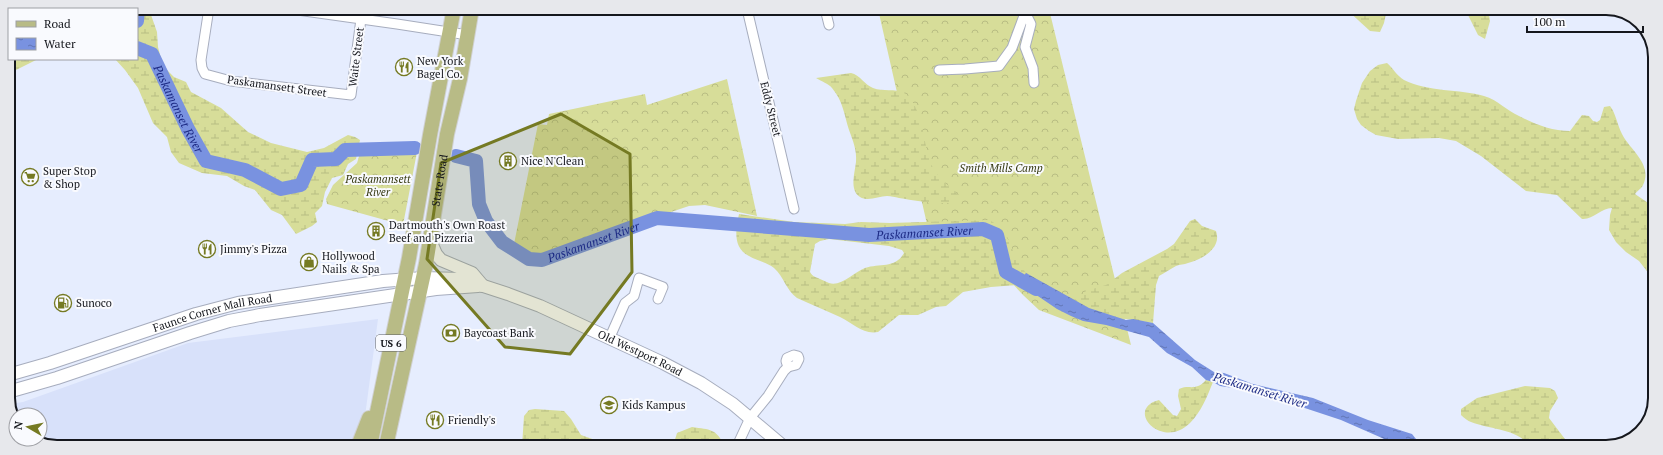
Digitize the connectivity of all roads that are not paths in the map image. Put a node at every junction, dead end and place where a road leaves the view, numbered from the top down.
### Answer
1 (208, 15) edge
2 (332, 15) edge
3 (453, 15) edge
4 (471, 15) edge
5 (748, 15) edge
6 (826, 15) edge
7 (1024, 15) edge
8 (1027, 15) edge
9 (360, 19) junction
10 (829, 25) dead end
11 (449, 32) junction
12 (468, 35) junction
13 (939, 70) dead end
14 (1034, 83) dead end
15 (351, 95) joint
16 (794, 209) dead end
17 (430, 240) junction
18 (405, 279) junction
19 (421, 285) junction
20 (483, 286) junction
21 (402, 294) junction
22 (658, 299) dead end
23 (610, 337) junction
24 (788, 367) dead end
25 (15, 373) edge
26 (15, 390) edge
27 (381, 392) junction
28 (750, 418) junction
29 (361, 440) edge
30 (371, 440) edge
31 (387, 440) edge
32 (740, 440) edge
33 (776, 440) edge

1 - 15 street, Paskamansett Street
2 - 9 street
3 - 11 main road, State Road / US 6
4 - 12 main road, State Road / US 6
5 - 16 street, Eddy Street
6 - 10 street
7 - 13 street
8 - 14 street
9 - 11 street
9 - 15 street, Waite Street
11 - 12 street
11 - 18 main road, State Road / US 6
12 - 17 main road, State Road / US 6
17 - 19 main road, State Road / US 6
17 - 20 main road
18 - 19 main road, Faunce Corner Mall Road
18 - 21 main road, State Road / US 6
18 - 25 main road, Faunce Corner Mall Road
19 - 20 main road, Old Westport Road
19 - 21 main road, Faunce Corner Mall Road
19 - 31 main road, State Road / US 6
20 - 23 main road, Old Westport Road
21 - 26 main road, Faunce Corner Mall Road
21 - 27 main road, State Road / US 6
22 - 23 street
23 - 28 main road, Old Westport Road
24 - 28 street
27 - 29 main road
27 - 30 main road, State Road / US 6
28 - 32 street
28 - 33 main road, Old Westport Road

